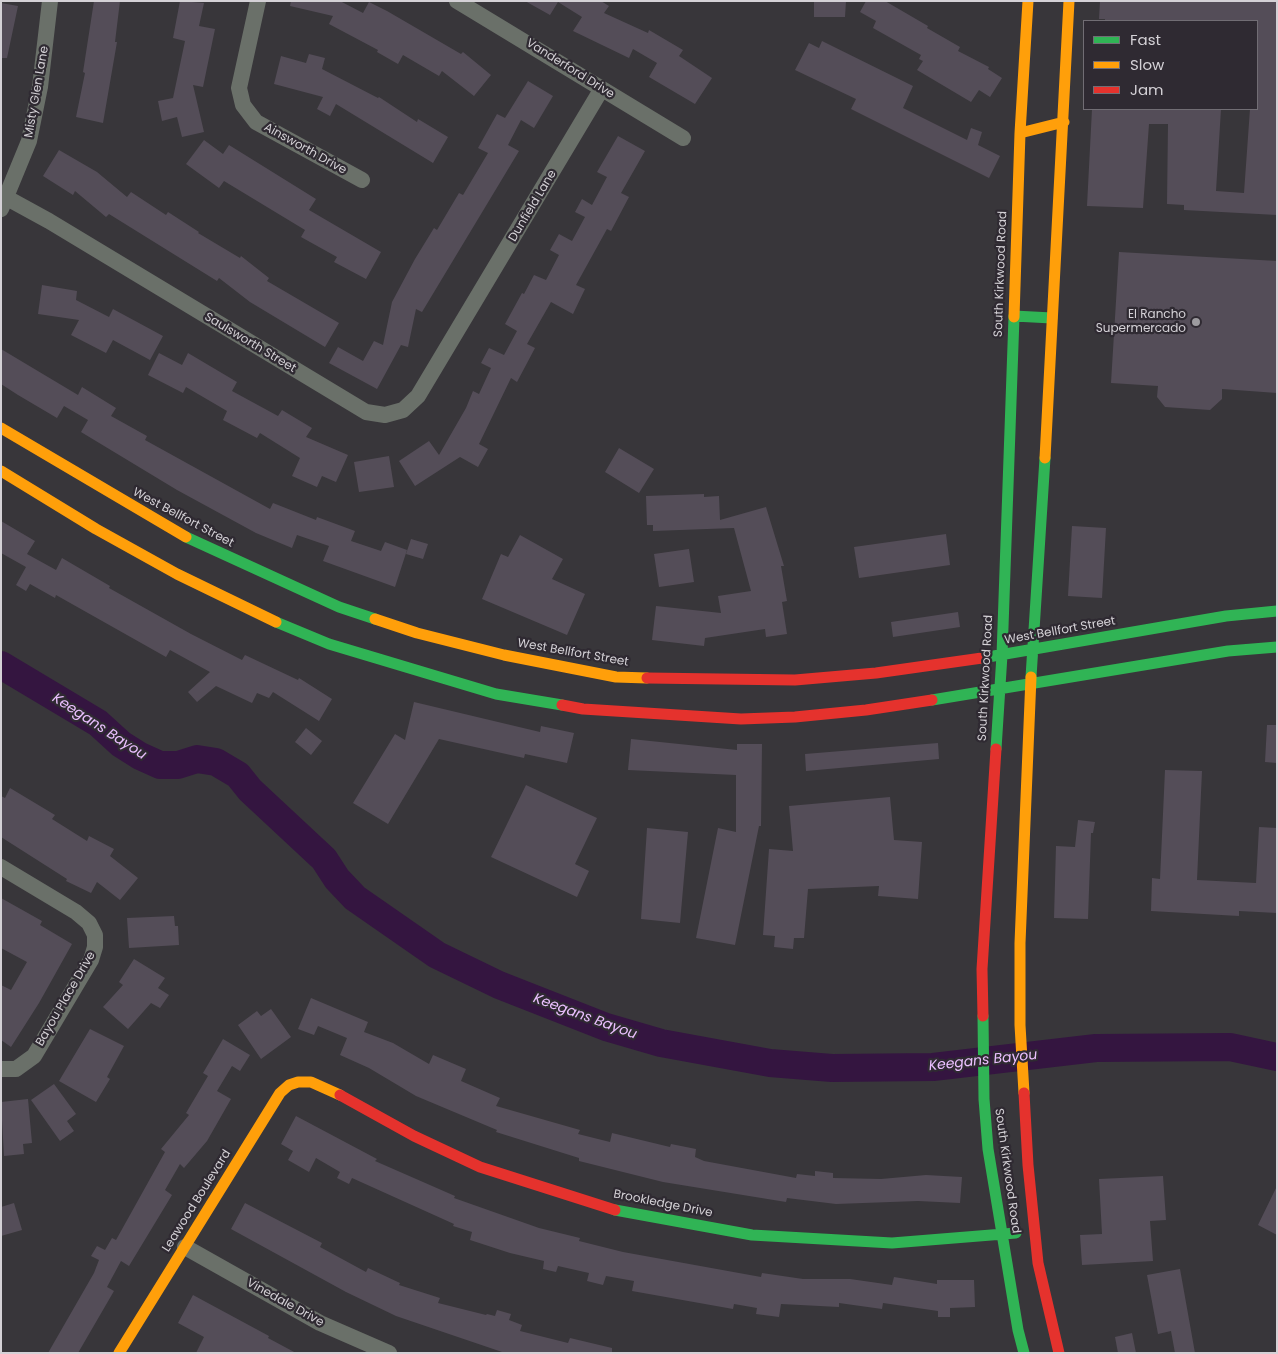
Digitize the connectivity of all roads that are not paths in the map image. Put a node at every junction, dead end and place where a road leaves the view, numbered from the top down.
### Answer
1 (50, 1) edge
2 (258, 1) edge
3 (456, 1) edge
4 (1028, 1) edge
5 (1069, 1) edge
6 (601, 90) junction
7 (1064, 122) junction
8 (1020, 133) junction
9 (683, 138) dead end
10 (362, 180) dead end
11 (4, 204) edge
12 (1014, 316) junction
13 (1052, 318) junction
14 (463, 320) joint
15 (1, 428) edge
16 (1, 471) edge
17 (1277, 611) edge
18 (1277, 647) edge
19 (1033, 649) junction
20 (1002, 654) junction
21 (1031, 684) junction
22 (999, 690) junction
23 (1, 867) edge
24 (1, 1069) edge
25 (311, 1082) joint
26 (1035, 1231) junction
27 (1002, 1235) junction
28 (185, 1247) junction
29 (118, 1353) edge
30 (389, 1353) edge
31 (1024, 1353) edge
32 (1059, 1353) edge

1 - 11 street, Misty Glen Lane
2 - 10 street, Ainsworth Drive
3 - 6 street, Vanderford Drive
4 - 8 main road, South Kirkwood Road
5 - 7 main road, South Kirkwood Road
6 - 9 street, Vanderford Drive
6 - 14 street, Dunfield Lane
7 - 8 main road
7 - 13 main road, South Kirkwood Road
8 - 12 main road, South Kirkwood Road
11 - 14 street, Saulsworth Street
12 - 13 main road
12 - 20 main road, South Kirkwood Road
13 - 19 main road, South Kirkwood Road
15 - 20 main road, West Bellfort Street
16 - 22 main road
17 - 19 main road, West Bellfort Street
18 - 21 main road
19 - 20 main road, West Bellfort Street
19 - 21 main road, South Kirkwood Road
20 - 22 main road, South Kirkwood Road
21 - 22 main road
21 - 26 main road, South Kirkwood Road
22 - 27 main road, South Kirkwood Road
23 - 24 street, Bayou Place Drive
25 - 27 main road, Brookledge Drive
25 - 28 main road, Leawood Boulevard
26 - 27 main road, Brookledge Drive
26 - 32 main road, South Kirkwood Road
27 - 31 main road, South Kirkwood Road
28 - 29 main road, Leawood Boulevard
28 - 30 street, Vinedale Drive

